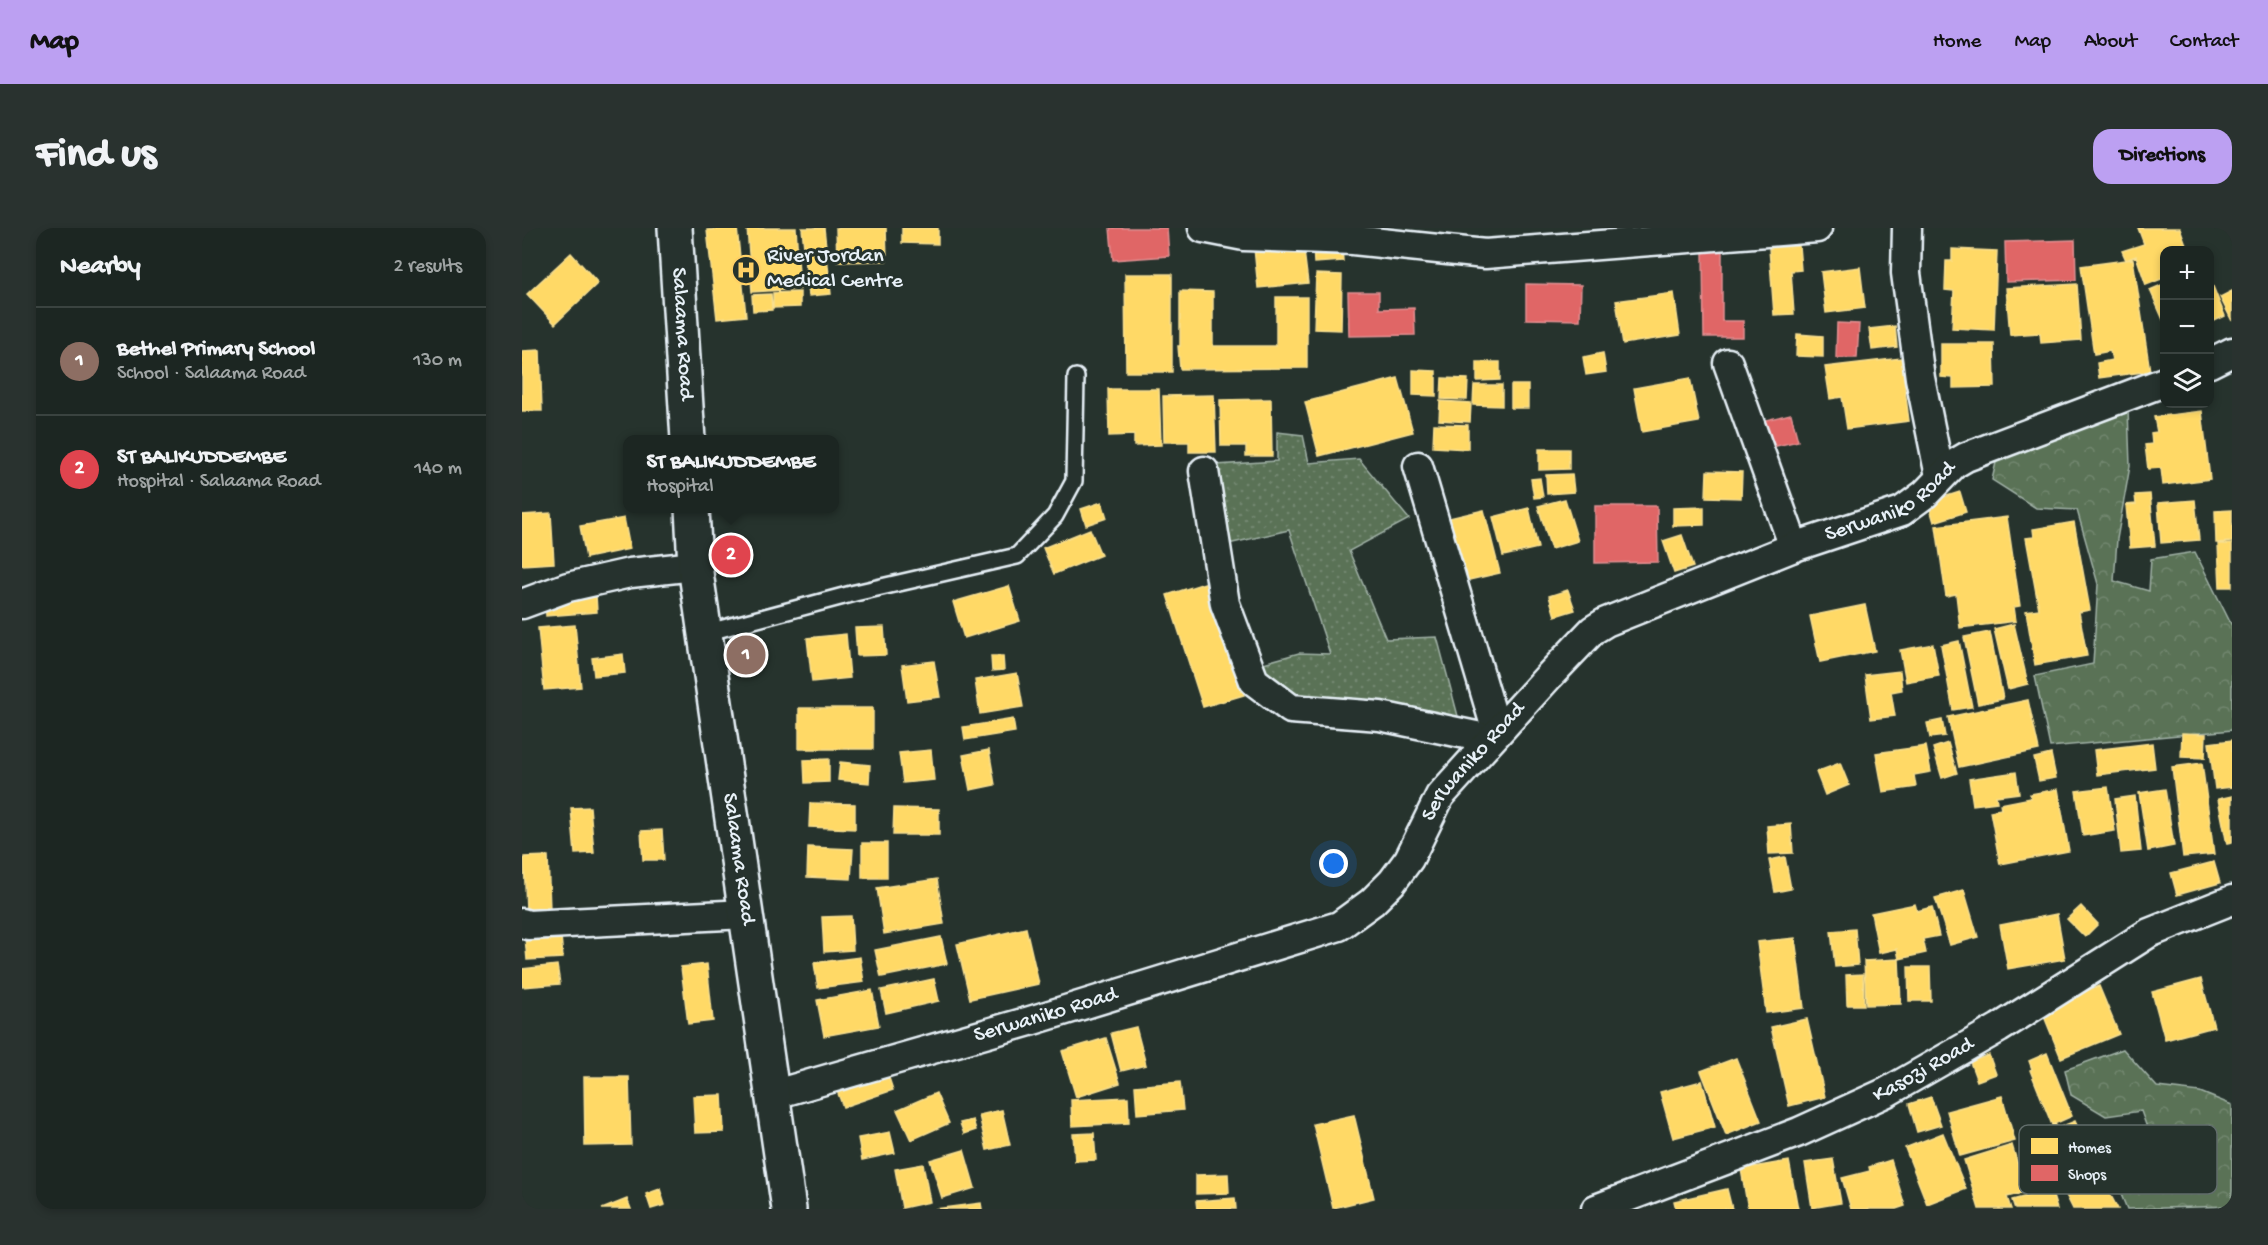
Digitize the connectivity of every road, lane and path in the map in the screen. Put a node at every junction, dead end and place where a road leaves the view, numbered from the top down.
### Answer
1 (675, 228) edge
2 (1203, 228) edge
3 (1817, 228) edge
4 (1907, 228) edge
5 (2232, 352) edge
6 (2214, 361) edge
7 (1728, 363) dead end
8 (1076, 377) dead end
9 (2160, 384) edge
10 (688, 435) edge
11 (1418, 466) dead end
12 (1204, 471) dead end
13 (1940, 476) junction
14 (692, 513) edge
15 (1794, 547) junction
16 (695, 566) junction
17 (522, 604) edge
18 (705, 633) junction
19 (1494, 735) junction
20 (2232, 900) edge
21 (746, 914) junction
22 (522, 922) edge
23 (772, 1095) junction
24 (789, 1209) edge
25 (1596, 1209) edge

1 - 10 main road, Salaama Road
2 - 3 street
4 - 13 street
5 - 6 street
7 - 15 street
8 - 18 lane
9 - 13 street, Serwaniko Road
11 - 19 street
12 - 19 street
13 - 15 street, Serwaniko Road
14 - 16 main road, Salaama Road
15 - 19 street, Serwaniko Road
16 - 17 street
16 - 18 main road, Salaama Road
18 - 21 main road, Salaama Road
19 - 23 street, Serwaniko Road
20 - 25 street, Kasozi Road
21 - 22 street
21 - 23 main road, Salaama Road
23 - 24 main road, Salaama Road

